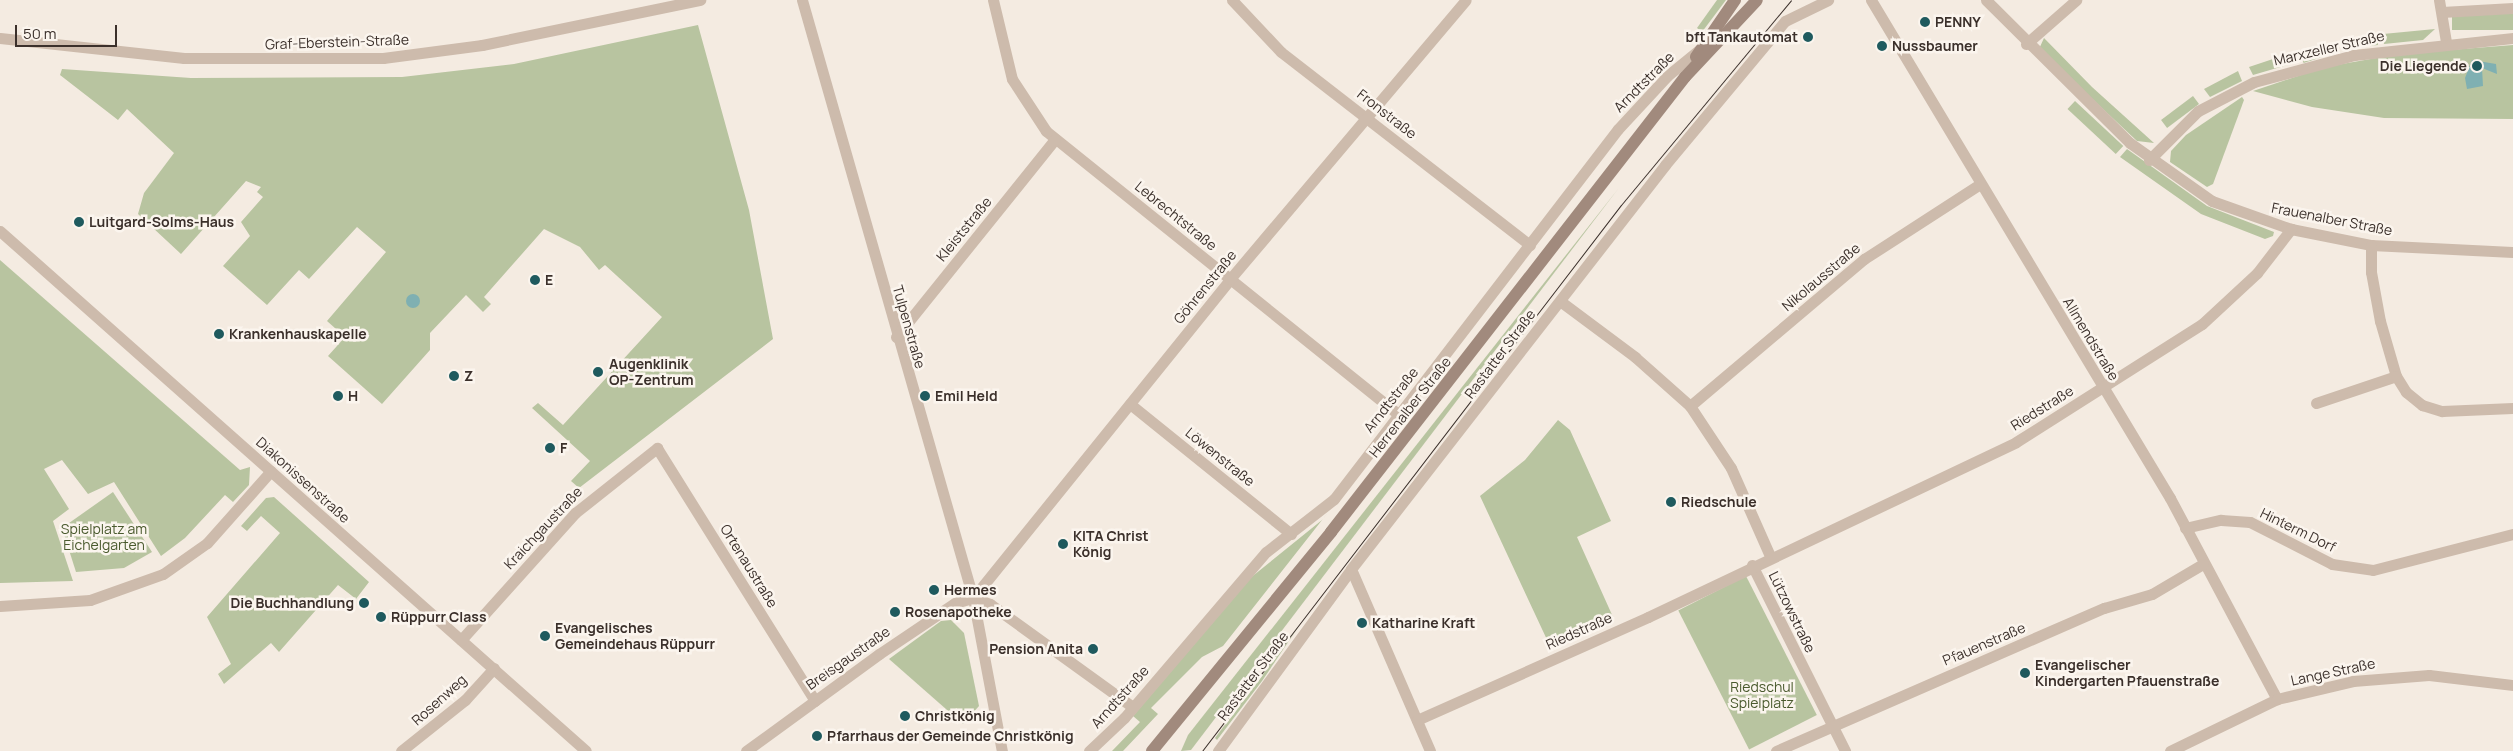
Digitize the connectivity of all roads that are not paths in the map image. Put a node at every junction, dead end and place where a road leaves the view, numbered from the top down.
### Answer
1 (700, 0) edge
2 (802, 0) edge
3 (993, 0) edge
4 (1232, 0) edge
5 (1466, 0) edge
6 (1735, 0) edge
7 (1757, 0) edge
8 (1828, 0) edge
9 (1871, 0) edge
10 (1986, 0) edge
11 (2076, 0) edge
12 (2439, 0) edge
13 (2513, 8) edge
14 (2442, 12) junction
15 (0, 38) edge
16 (2513, 38) edge
17 (2446, 42) junction
18 (2026, 44) junction
19 (1700, 50) junction
20 (1685, 77) junction
21 (1367, 118) junction
22 (1055, 139) junction
23 (2149, 160) junction
24 (1980, 184) junction
25 (2291, 229) junction
26 (0, 231) edge
27 (1530, 245) junction
28 (2371, 245) junction
29 (2513, 252) edge
30 (1230, 279) junction
31 (1560, 301) junction
32 (896, 337) junction
33 (2396, 376) junction
34 (2102, 387) junction
35 (2316, 403) dead end
36 (1130, 404) junction
37 (1690, 406) junction
38 (2513, 408) edge
39 (1399, 415) junction
40 (657, 448) joint
41 (271, 470) junction
42 (2185, 528) junction
43 (1291, 534) junction
44 (2513, 534) edge
45 (1770, 556) junction
46 (2203, 564) junction
47 (1752, 565) junction
48 (1350, 569) junction
49 (973, 598) junction
50 (0, 606) edge
51 (461, 640) junction
52 (494, 668) junction
53 (2513, 685) edge
54 (2277, 699) junction
55 (814, 701) junction
56 (1133, 707) junction
57 (1417, 720) junction
58 (1832, 727) junction
59 (401, 751) edge
60 (586, 751) edge
61 (746, 751) edge
62 (1002, 751) edge
63 (1089, 751) edge
64 (1152, 751) edge
65 (1218, 751) edge
66 (1430, 751) edge
67 (1776, 751) edge
68 (1845, 751) edge
69 (2170, 751) edge

1 - 15 street, Graf-Eberstein-Straße
2 - 32 street, Tulpenstraße
3 - 22 street, Lebrechtstraße
4 - 21 street, Fronstraße
5 - 21 street, Göhrenstraße
6 - 19 main road, Herrenalber Straße
7 - 20 main road, Herrenalber Straße
8 - 31 street, Rastatter Straße
9 - 24 street, Allmendstraße
10 - 18 street, Frauenalber Straße
11 - 18 street
12 - 14 street
13 - 14 street
14 - 17 street
16 - 17 street, Marxzeller Straße
17 - 23 street, Marxzeller Straße
18 - 23 street, Frauenalber Straße
19 - 20 main road, Herrenalber Straße
19 - 27 street, Arndtstraße
20 - 64 main road, Herrenalber Straße
21 - 27 street, Fronstraße
21 - 30 street, Göhrenstraße
22 - 30 street, Lebrechtstraße
22 - 32 street, Kleiststraße
23 - 25 street, Frauenalber Straße
24 - 34 street, Allmendstraße
24 - 37 street, Nikolausstraße
25 - 28 street, Frauenalber Straße
25 - 34 street, Riedstraße
26 - 41 street, Diakonissenstraße
27 - 39 street, Arndtstraße
28 - 29 street, Frauenalber Straße
28 - 33 street
30 - 36 street, Göhrenstraße
30 - 39 street, Lebrechtstraße
31 - 37 street, Lützowstraße
31 - 48 street, Rastatter Straße
32 - 49 street, Tulpenstraße
33 - 35 street
33 - 38 street
34 - 42 street, Allmendstraße
34 - 45 street, Riedstraße
36 - 43 street, Löwenstraße
36 - 49 street, Göhrenstraße
37 - 45 street, Lützowstraße
39 - 43 street, Arndtstraße
40 - 51 street, Kraichgaustraße
40 - 55 street, Ortenaustraße
41 - 50 street
41 - 51 street, Diakonissenstraße
42 - 44 street, Hinterm Dorf
42 - 46 street, Allmendstraße
43 - 56 street, Arndtstraße
45 - 47 street, Lützowstraße
46 - 54 street, Allmendstraße
46 - 58 street, Pfauenstraße
47 - 57 street, Riedstraße
47 - 58 street, Lützowstraße
48 - 57 street
48 - 65 street, Rastatter Straße
49 - 55 street, Breisgaustraße
49 - 56 street
49 - 62 street, Tulpenstraße
51 - 52 street, Diakonissenstraße
52 - 59 street, Rosenweg
52 - 60 street, Diakonissenstraße
53 - 54 street, Lange Straße
54 - 69 street, Lange Straße
55 - 61 street, Breisgaustraße
56 - 63 street, Arndtstraße
57 - 66 street
58 - 67 street, Pfauenstraße
58 - 68 street, Lützowstraße

